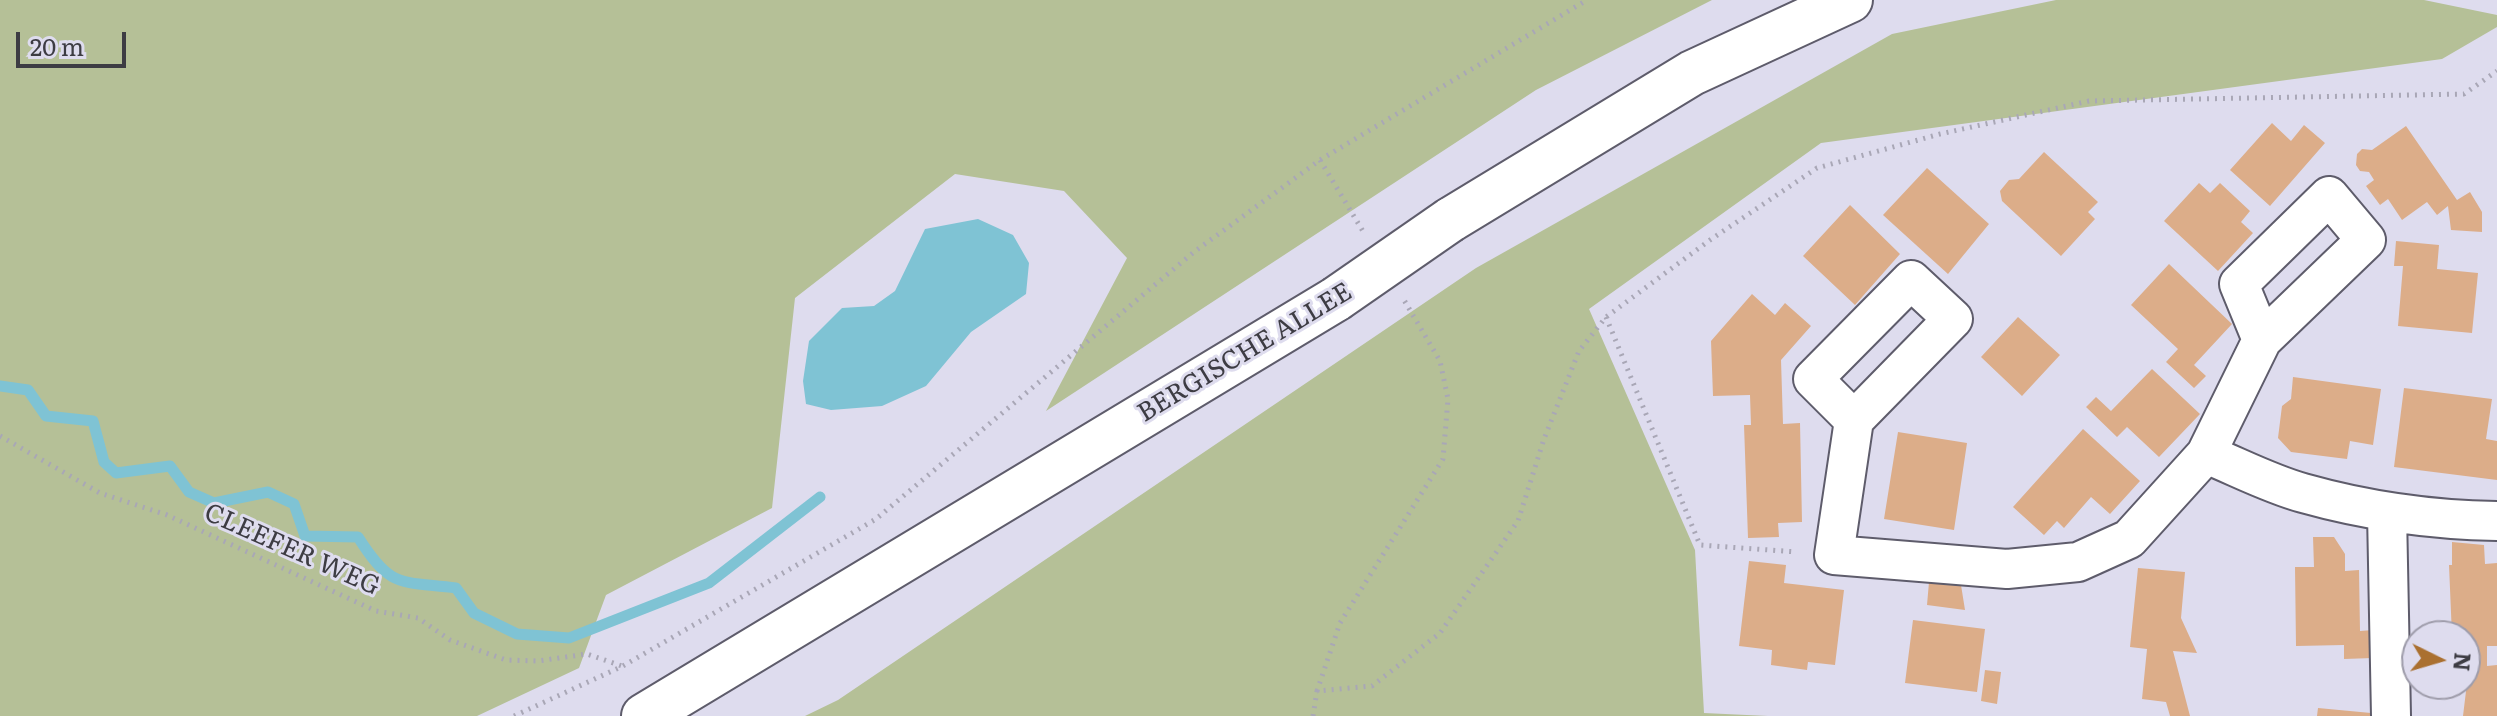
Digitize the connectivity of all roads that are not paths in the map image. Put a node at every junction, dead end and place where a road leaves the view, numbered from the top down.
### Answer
1 (1850, 0) edge
2 (2262, 340) dead end
3 (1854, 420) dead end
4 (2206, 454) junction
5 (2387, 513) junction
6 (2497, 521) edge
7 (644, 716) edge
8 (2391, 716) edge

1 - 7 main road, BERGISCHE ALLEE, bridge
2 - 4 street
3 - 4 street
4 - 5 street
5 - 6 street
5 - 8 street

